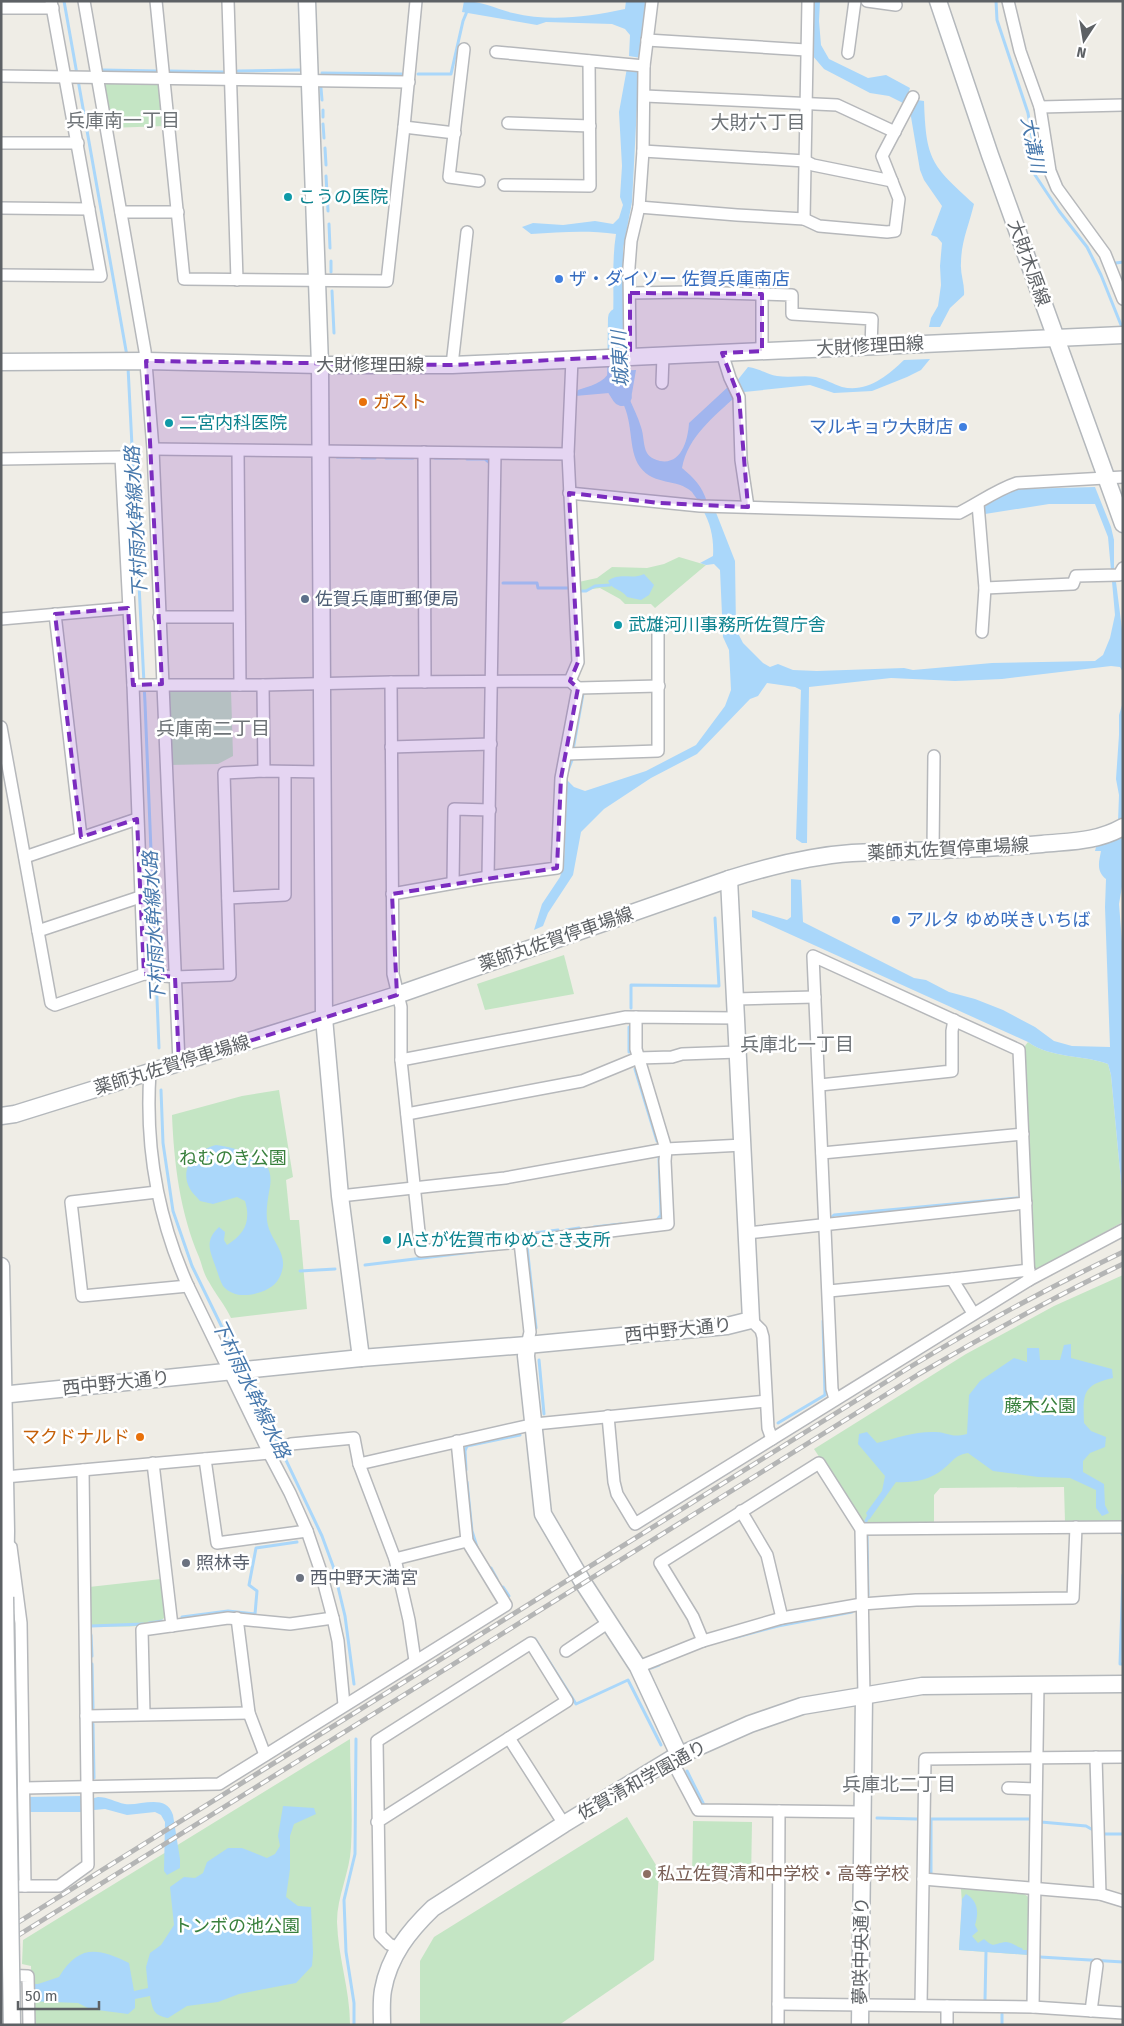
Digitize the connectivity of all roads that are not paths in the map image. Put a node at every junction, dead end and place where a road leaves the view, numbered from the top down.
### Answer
1 (84, 1) edge
2 (156, 1) edge
3 (228, 1) edge
4 (307, 1) edge
5 (416, 1) edge
6 (652, 1) edge
7 (808, 1) edge
8 (855, 1) edge
9 (867, 1) edge
10 (938, 1) edge
11 (1008, 1) edge
12 (52, 5) edge
13 (896, 5) dead end
14 (1, 8) edge
15 (647, 40) junction
16 (464, 49) dead end
17 (806, 50) junction
18 (496, 52) dead end
19 (848, 52) dead end
20 (590, 61) junction
21 (644, 66) junction
22 (1, 76) edge
23 (68, 77) junction
24 (93, 77) junction
25 (164, 78) junction
26 (231, 79) junction
27 (310, 79) junction
28 (409, 82) junction
29 (645, 96) junction
30 (913, 97) dead end
31 (806, 105) junction
32 (1123, 105) edge
33 (1040, 107) junction
34 (508, 123) dead end
35 (590, 126) junction
36 (404, 128) junction
37 (895, 132) junction
38 (455, 133) junction
39 (1, 143) edge
40 (78, 143) junction
41 (643, 151) junction
42 (805, 161) junction
43 (479, 181) dead end
44 (892, 181) junction
45 (504, 185) dead end
46 (638, 206) junction
47 (1, 208) edge
48 (89, 209) junction
49 (121, 212) junction
50 (178, 212) junction
51 (804, 219) junction
52 (467, 232) dead end
53 (1, 275) edge
54 (237, 280) junction
55 (317, 280) junction
56 (630, 293) junction
57 (762, 294) junction
58 (1123, 299) edge
59 (1116, 335) edge
60 (1056, 337) junction
61 (871, 346) junction
62 (762, 351) junction
63 (722, 353) junction
64 (630, 356) junction
65 (663, 356) junction
66 (572, 359) junction
67 (133, 361) junction
68 (1, 362) edge
69 (320, 365) junction
70 (452, 365) junction
71 (662, 383) dead end
72 (153, 449) junction
73 (238, 451) junction
74 (321, 451) junction
75 (424, 452) junction
76 (495, 454) junction
77 (568, 454) junction
78 (1, 459) edge
79 (1115, 478) edge
80 (569, 493) junction
81 (978, 504) junction
82 (748, 507) junction
83 (1123, 524) edge
84 (1123, 568) edge
85 (985, 588) junction
86 (128, 608) junction
87 (55, 614) junction
88 (159, 617) junction
89 (239, 617) junction
90 (1, 619) edge
91 (658, 624) dead end
92 (982, 632) dead end
93 (490, 681) junction
94 (391, 682) junction
95 (425, 682) junction
96 (323, 683) junction
97 (158, 684) junction
98 (574, 684) junction
99 (132, 685) junction
100 (240, 685) junction
101 (263, 685) junction
102 (658, 686) junction
103 (1, 727) edge
104 (491, 744) junction
105 (392, 746) junction
106 (566, 754) junction
107 (934, 756) dead end
108 (264, 771) junction
109 (285, 772) junction
110 (324, 772) junction
111 (490, 810) junction
112 (137, 819) junction
113 (1123, 827) edge
114 (81, 837) junction
115 (933, 851) junction
116 (25, 857) junction
117 (488, 877) junction
118 (729, 879) junction
119 (453, 883) junction
120 (392, 894) junction
121 (140, 896) junction
122 (228, 898) junction
123 (38, 931) junction
124 (144, 974) junction
125 (171, 976) junction
126 (397, 995) junction
127 (815, 997) junction
128 (736, 1000) junction
129 (636, 1017) junction
130 (324, 1018) junction
131 (737, 1018) junction
132 (954, 1020) junction
133 (738, 1052) junction
134 (638, 1058) junction
135 (401, 1060) junction
136 (176, 1064) junction
137 (150, 1072) junction
138 (820, 1085) junction
139 (407, 1114) junction
140 (1, 1116) edge
141 (1023, 1134) junction
142 (743, 1145) junction
143 (666, 1149) junction
144 (822, 1153) junction
145 (414, 1188) junction
146 (156, 1192) junction
147 (340, 1196) junction
148 (1026, 1203) junction
149 (825, 1223) junction
150 (1123, 1230) edge
151 (747, 1232) junction
152 (520, 1242) junction
153 (1, 1266) edge
154 (1029, 1275) junction
155 (952, 1279) junction
156 (188, 1286) junction
157 (828, 1292) junction
158 (973, 1313) junction
159 (751, 1320) junction
160 (527, 1345) junction
161 (361, 1358) junction
162 (230, 1371) junction
163 (3, 1395) edge
164 (835, 1399) junction
165 (766, 1402) junction
166 (608, 1416) junction
167 (535, 1424) junction
168 (772, 1439) junction
169 (457, 1441) junction
170 (269, 1453) junction
171 (205, 1459) junction
172 (153, 1464) junction
173 (359, 1464) junction
174 (83, 1470) junction
175 (5, 1477) junction
176 (741, 1511) junction
177 (1076, 1527) junction
178 (1123, 1527) edge
179 (861, 1529) junction
180 (6, 1531) junction
181 (307, 1531) junction
182 (467, 1541) junction
183 (395, 1559) junction
184 (862, 1604) junction
185 (237, 1618) junction
186 (333, 1618) junction
187 (782, 1618) junction
188 (609, 1622) junction
189 (172, 1626) junction
190 (703, 1640) junction
191 (566, 1651) dead end
192 (414, 1661) junction
193 (638, 1667) junction
194 (1123, 1684) edge
195 (1038, 1685) junction
196 (864, 1696) junction
197 (344, 1705) junction
198 (249, 1712) junction
199 (144, 1714) junction
200 (86, 1716) junction
201 (509, 1738) junction
202 (265, 1755) junction
203 (675, 1757) junction
204 (1036, 1757) junction
205 (1096, 1757) junction
206 (1123, 1757) edge
207 (87, 1786) junction
208 (24, 1788) junction
209 (1008, 1788) dead end
210 (1036, 1788) junction
211 (779, 1811) junction
212 (862, 1812) junction
213 (378, 1822) junction
214 (564, 1824) junction
215 (923, 1880) junction
216 (1, 1886) edge
217 (25, 1886) junction
218 (1036, 1890) junction
219 (1100, 1894) junction
220 (1123, 1901) edge
221 (398, 1948) junction
222 (1098, 1965) dead end
223 (1, 1975) edge
224 (778, 2004) junction
225 (860, 2005) junction
226 (921, 2005) junction
227 (948, 2006) junction
228 (1034, 2007) junction
229 (1092, 2011) junction
230 (1123, 2013) edge
231 (12, 2025) edge
232 (28, 2025) edge
233 (382, 2025) edge
234 (778, 2025) edge
235 (860, 2025) edge
236 (947, 2025) edge

1 - 24 street
2 - 25 street
3 - 26 street
4 - 27 street
5 - 28 street
6 - 15 street
7 - 17 street
8 - 19 street
9 - 13 street
10 - 60 street, 大財木原線
11 - 33 street
12 - 14 street
12 - 23 street
15 - 17 street
15 - 21 street
16 - 38 street
17 - 31 street
18 - 20 street
20 - 21 street
20 - 35 street
21 - 29 street
22 - 23 street
23 - 24 street
23 - 40 street
24 - 25 street
24 - 49 street
25 - 26 street
25 - 50 street
26 - 27 street
26 - 54 street
27 - 28 street
27 - 55 street
28 - 36 street
29 - 31 street
29 - 41 street
30 - 37 street
31 - 37 street
31 - 42 street
32 - 33 street
33 - 58 street
34 - 35 street
35 - 45 street
36 - 38 street
36 - 55 street
37 - 44 street
38 - 43 street
39 - 40 street
40 - 48 street
41 - 42 street
41 - 46 street
42 - 44 street
42 - 51 street
44 - 51 street
46 - 51 street
46 - 56 street
47 - 48 street
48 - 53 street
49 - 50 street
49 - 67 street
50 - 54 street
52 - 70 street
54 - 55 street
55 - 69 street
56 - 57 street
56 - 64 street
57 - 61 street
57 - 62 street
59 - 60 street, 大財修理田線
60 - 61 street, 大財修理田線
60 - 79 street, 大財木原線
61 - 62 street, 大財修理田線
62 - 63 street, 大財修理田線
63 - 65 street, 大財修理田線
63 - 82 street
64 - 65 street, 大財修理田線
64 - 66 street, 大財修理田線
65 - 71 street
66 - 70 street, 大財修理田線
66 - 77 street
67 - 68 street, 大財修理田線
67 - 69 street, 大財修理田線
67 - 72 street
69 - 70 street, 大財修理田線
69 - 74 street
72 - 73 street
72 - 88 street
73 - 74 street
73 - 89 street
74 - 75 street
74 - 96 street
75 - 76 street
75 - 95 street
76 - 77 street
76 - 93 street
77 - 80 street
78 - 86 street
79 - 81 street
79 - 83 street, 大財木原線
80 - 82 street
80 - 98 street
81 - 82 street
81 - 85 street
84 - 85 street
85 - 92 street
86 - 87 street
86 - 99 street
87 - 90 street
87 - 114 street
88 - 89 street
88 - 97 street
89 - 100 street
91 - 102 street
93 - 95 street
93 - 98 street
93 - 104 street
94 - 95 street
94 - 96 street
94 - 105 street
96 - 101 street
96 - 110 street
97 - 99 street
97 - 100 street
97 - 125 street
98 - 102 street
98 - 106 street
99 - 112 street
100 - 101 street
101 - 108 street
102 - 106 street
103 - 116 street
104 - 105 street
104 - 111 street
105 - 120 street
106 - 117 street
107 - 115 street
108 - 109 street
108 - 122 street
109 - 110 street
109 - 122 street
110 - 130 street
111 - 117 street
111 - 119 street
112 - 114 street
112 - 121 street
113 - 115 street, 薬師丸佐賀停車場線
114 - 116 street
115 - 118 street, 薬師丸佐賀停車場線
116 - 123 street
117 - 119 street
118 - 126 street, 薬師丸佐賀停車場線
118 - 128 street, 西中野大通り
119 - 120 street
120 - 126 street
121 - 123 street
121 - 124 street
122 - 125 street
123 - 124 street
124 - 125 street
125 - 136 street
126 - 130 street, 薬師丸佐賀停車場線
126 - 135 street
127 - 128 street
127 - 132 street
127 - 138 street
128 - 131 street, 西中野大通り
129 - 131 street
129 - 134 street
129 - 135 street
130 - 136 street, 薬師丸佐賀停車場線
130 - 147 street
131 - 133 street, 西中野大通り
132 - 138 street
132 - 141 street
133 - 134 street
133 - 142 street, 西中野大通り
134 - 139 street
134 - 143 street
135 - 139 street
136 - 137 street, 薬師丸佐賀停車場線
137 - 140 street, 薬師丸佐賀停車場線
137 - 146 street
138 - 144 street
139 - 145 street
141 - 144 street
141 - 148 street
142 - 143 street
142 - 151 street, 西中野大通り
143 - 145 street
143 - 152 street
144 - 149 street
145 - 147 street
145 - 152 street
146 - 156 street
146 - 156 street
147 - 161 street
148 - 149 street
148 - 154 street
149 - 151 street
149 - 157 street
150 - 154 street
151 - 159 street, 西中野大通り
152 - 160 street
153 - 163 street
154 - 155 street
154 - 158 street
155 - 157 street
155 - 158 street
156 - 162 street
157 - 164 street
158 - 164 street
159 - 160 street, 西中野大通り
159 - 165 street
160 - 161 street, 西中野大通り
160 - 167 street
161 - 162 street, 西中野大通り
162 - 163 street, 西中野大通り
162 - 170 street
163 - 175 street
164 - 168 street
165 - 166 street
165 - 168 street
166 - 167 street
166 - 168 street
167 - 169 street
167 - 188 street
169 - 173 street
169 - 182 street
170 - 171 street
170 - 173 street
170 - 181 street
171 - 172 street
171 - 181 street
172 - 174 street
172 - 189 street
173 - 183 street
174 - 175 street
174 - 200 street
175 - 180 street
176 - 179 street
176 - 187 street
176 - 190 street
177 - 178 street
177 - 179 street
177 - 184 street
179 - 184 street
180 - 208 street
180 - 231 street, bridge
181 - 186 street
182 - 183 street
182 - 192 street
183 - 192 street
184 - 187 street
184 - 196 street
185 - 186 street
185 - 189 street
185 - 198 street
186 - 197 street
187 - 190 street
188 - 191 street
188 - 193 street
189 - 199 street
190 - 193 street
192 - 197 street
193 - 203 street
194 - 195 street, 佐賀清和学園通り
195 - 196 street, 佐賀清和学園通り
195 - 204 street
196 - 203 street, 佐賀清和学園通り
196 - 212 street, 夢咲中央通り
197 - 202 street
198 - 199 street
198 - 202 street
199 - 200 street
200 - 207 street
201 - 213 street
201 - 213 street
201 - 214 street
202 - 207 street
203 - 211 street
203 - 214 street, 佐賀清和学園通り
204 - 205 street
204 - 210 street
204 - 215 street
205 - 206 street
205 - 219 street
207 - 208 street
207 - 217 street
208 - 217 street
209 - 210 street
210 - 218 street
211 - 212 street
211 - 224 street
212 - 225 street, 夢咲中央通り
213 - 221 street
214 - 221 street, 佐賀清和学園通り
215 - 218 street
215 - 226 street
216 - 217 street
218 - 219 street
218 - 228 street
219 - 220 street
221 - 233 street, 佐賀清和学園通り
222 - 229 street
223 - 232 street
224 - 225 street
224 - 234 street
225 - 226 street
225 - 235 street, 夢咲中央通り
226 - 227 street
227 - 228 street
227 - 236 street
228 - 229 street
229 - 230 street

